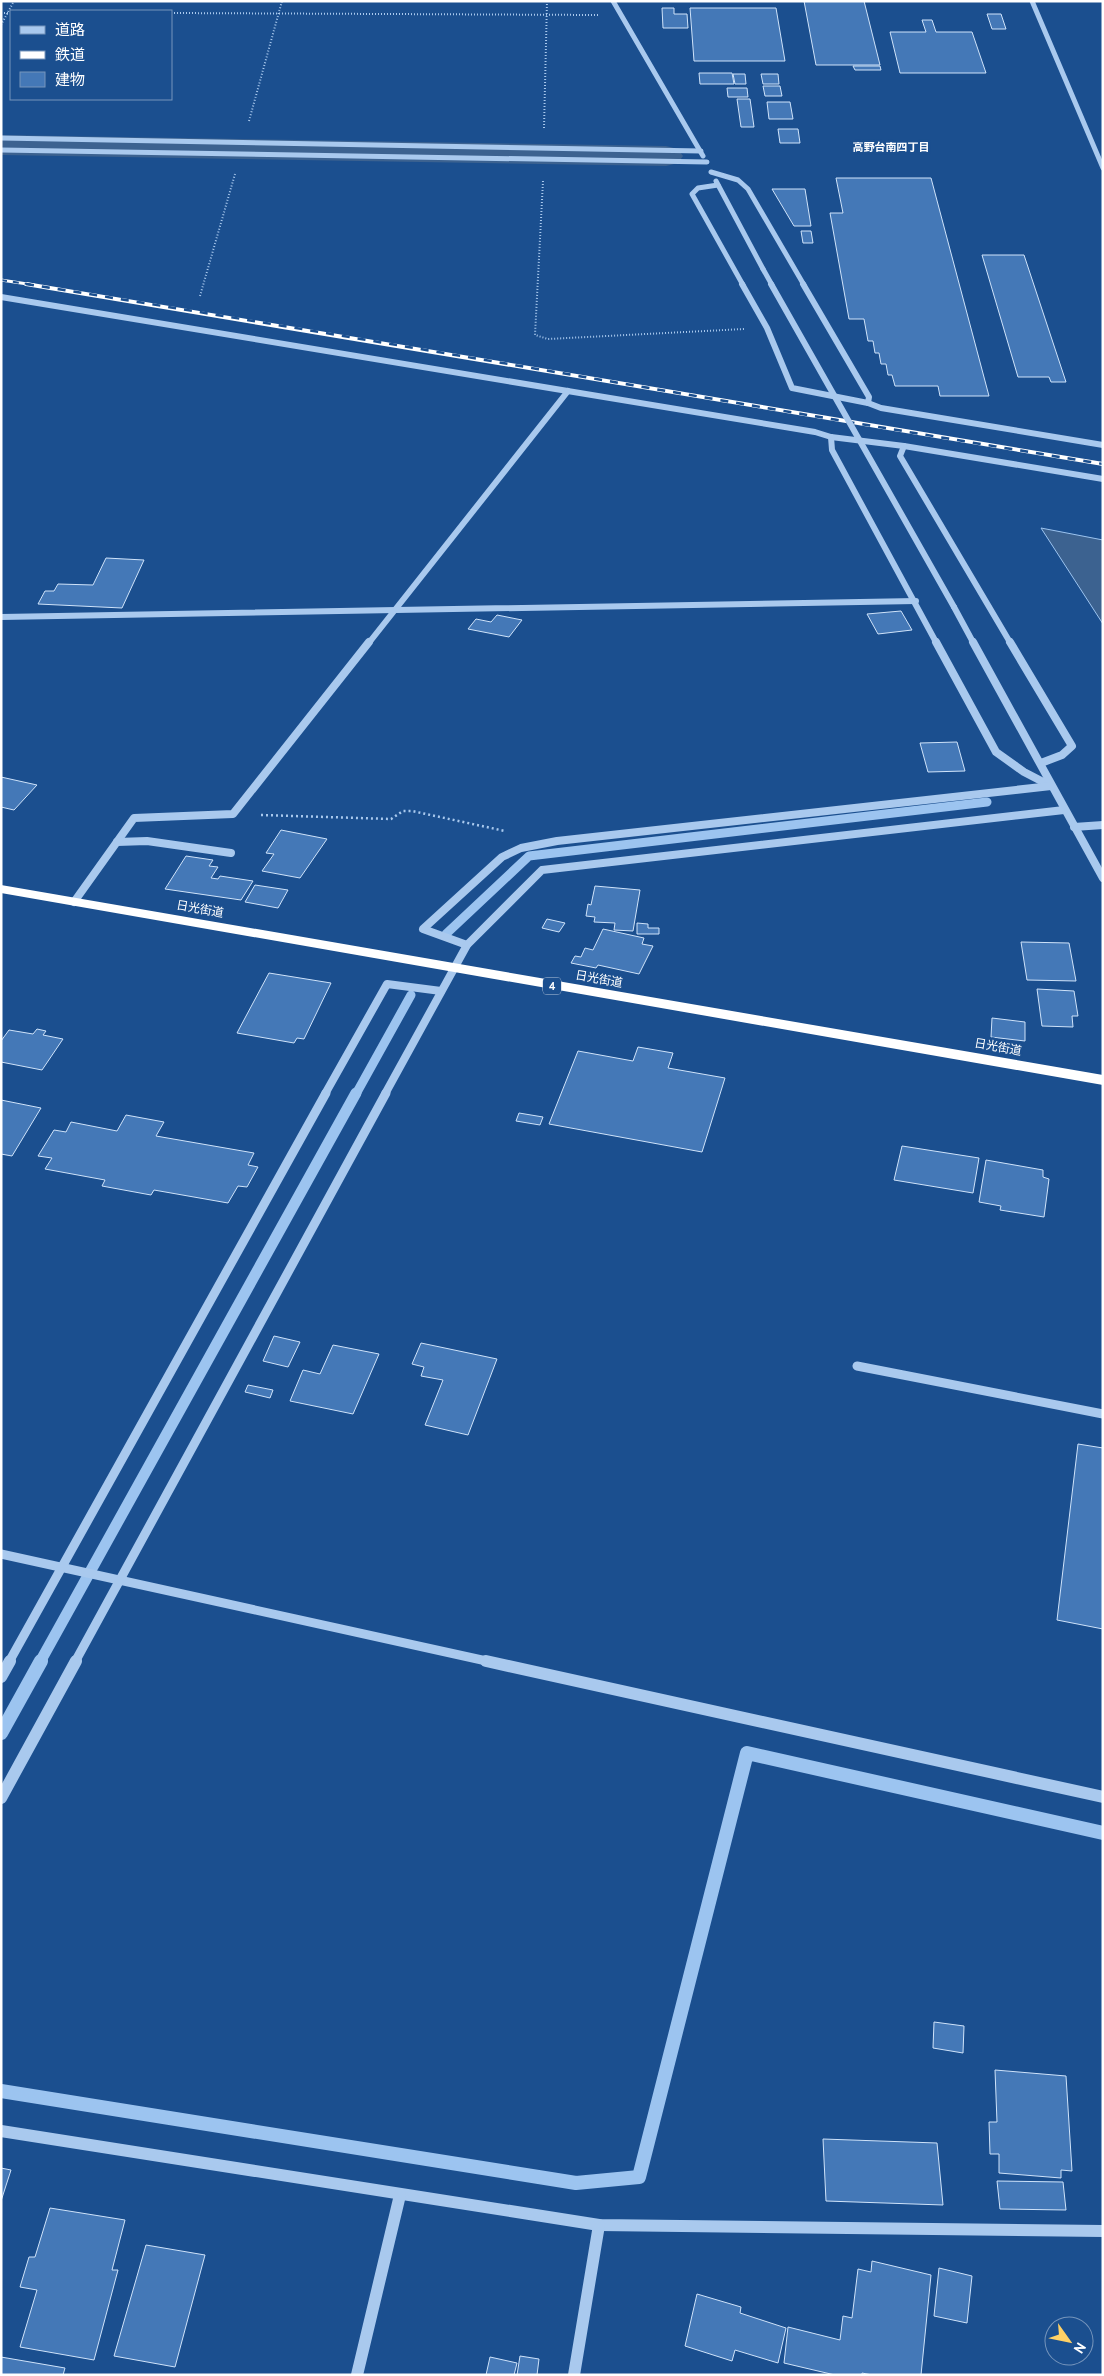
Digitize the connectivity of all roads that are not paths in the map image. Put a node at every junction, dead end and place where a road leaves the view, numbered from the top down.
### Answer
1 (613, 1) edge
2 (1032, 1) edge
3 (1, 138) edge
4 (1, 150) edge
5 (701, 152) junction
6 (707, 162) junction
7 (1103, 168) edge
8 (712, 172) junction
9 (718, 186) junction
10 (764, 269) joint
11 (1, 297) edge
12 (568, 391) junction
13 (868, 402) junction
14 (831, 438) junction
15 (1103, 445) edge
16 (904, 446) junction
17 (1103, 480) edge
18 (916, 601) junction
19 (954, 608) joint
20 (397, 609) junction
21 (1, 617) edge
22 (1041, 763) junction
23 (1051, 786) junction
24 (1064, 810) junction
25 (1103, 825) edge
26 (1074, 827) junction
27 (117, 842) junction
28 (231, 853) dead end
29 (1103, 878) edge
30 (1, 889) edge
31 (74, 902) junction
32 (468, 945) junction
33 (454, 969) junction
34 (442, 991) junction
35 (1103, 1080) edge
36 (857, 1366) dead end
37 (1103, 1414) edge
38 (1, 1554) edge
39 (62, 1568) junction
40 (118, 1582) junction
41 (1, 1677) edge
42 (1103, 1797) edge
43 (1, 1798) edge
44 (1, 2131) edge
45 (400, 2195) junction
46 (599, 2225) junction
47 (1103, 2231) edge
48 (357, 2375) edge
49 (574, 2375) edge

1 - 5 street
2 - 7 street
3 - 5 street
4 - 6 street
5 - 6 street
6 - 8 street
8 - 9 street
8 - 13 street
9 - 10 street
9 - 13 street
10 - 19 street, bridge
11 - 12 street
12 - 14 street
12 - 20 street
13 - 15 street
14 - 16 street
14 - 18 street
16 - 17 street
16 - 22 street
18 - 20 street
18 - 23 street
19 - 22 street
20 - 21 street
20 - 27 street
22 - 23 street
23 - 24 street
23 - 32 street
24 - 26 street
24 - 32 street
25 - 26 street
26 - 29 street
27 - 28 street
27 - 31 street
30 - 31 highway, 日光街道 / 4
31 - 33 highway, 日光街道 / 4
32 - 33 street
33 - 34 street
33 - 35 highway, 日光街道 / 4
34 - 39 street
34 - 40 street
36 - 37 street
38 - 39 street
39 - 40 street
39 - 41 street
40 - 42 street
40 - 43 street
44 - 45 street
45 - 46 street
45 - 48 street
46 - 47 street
46 - 49 street

